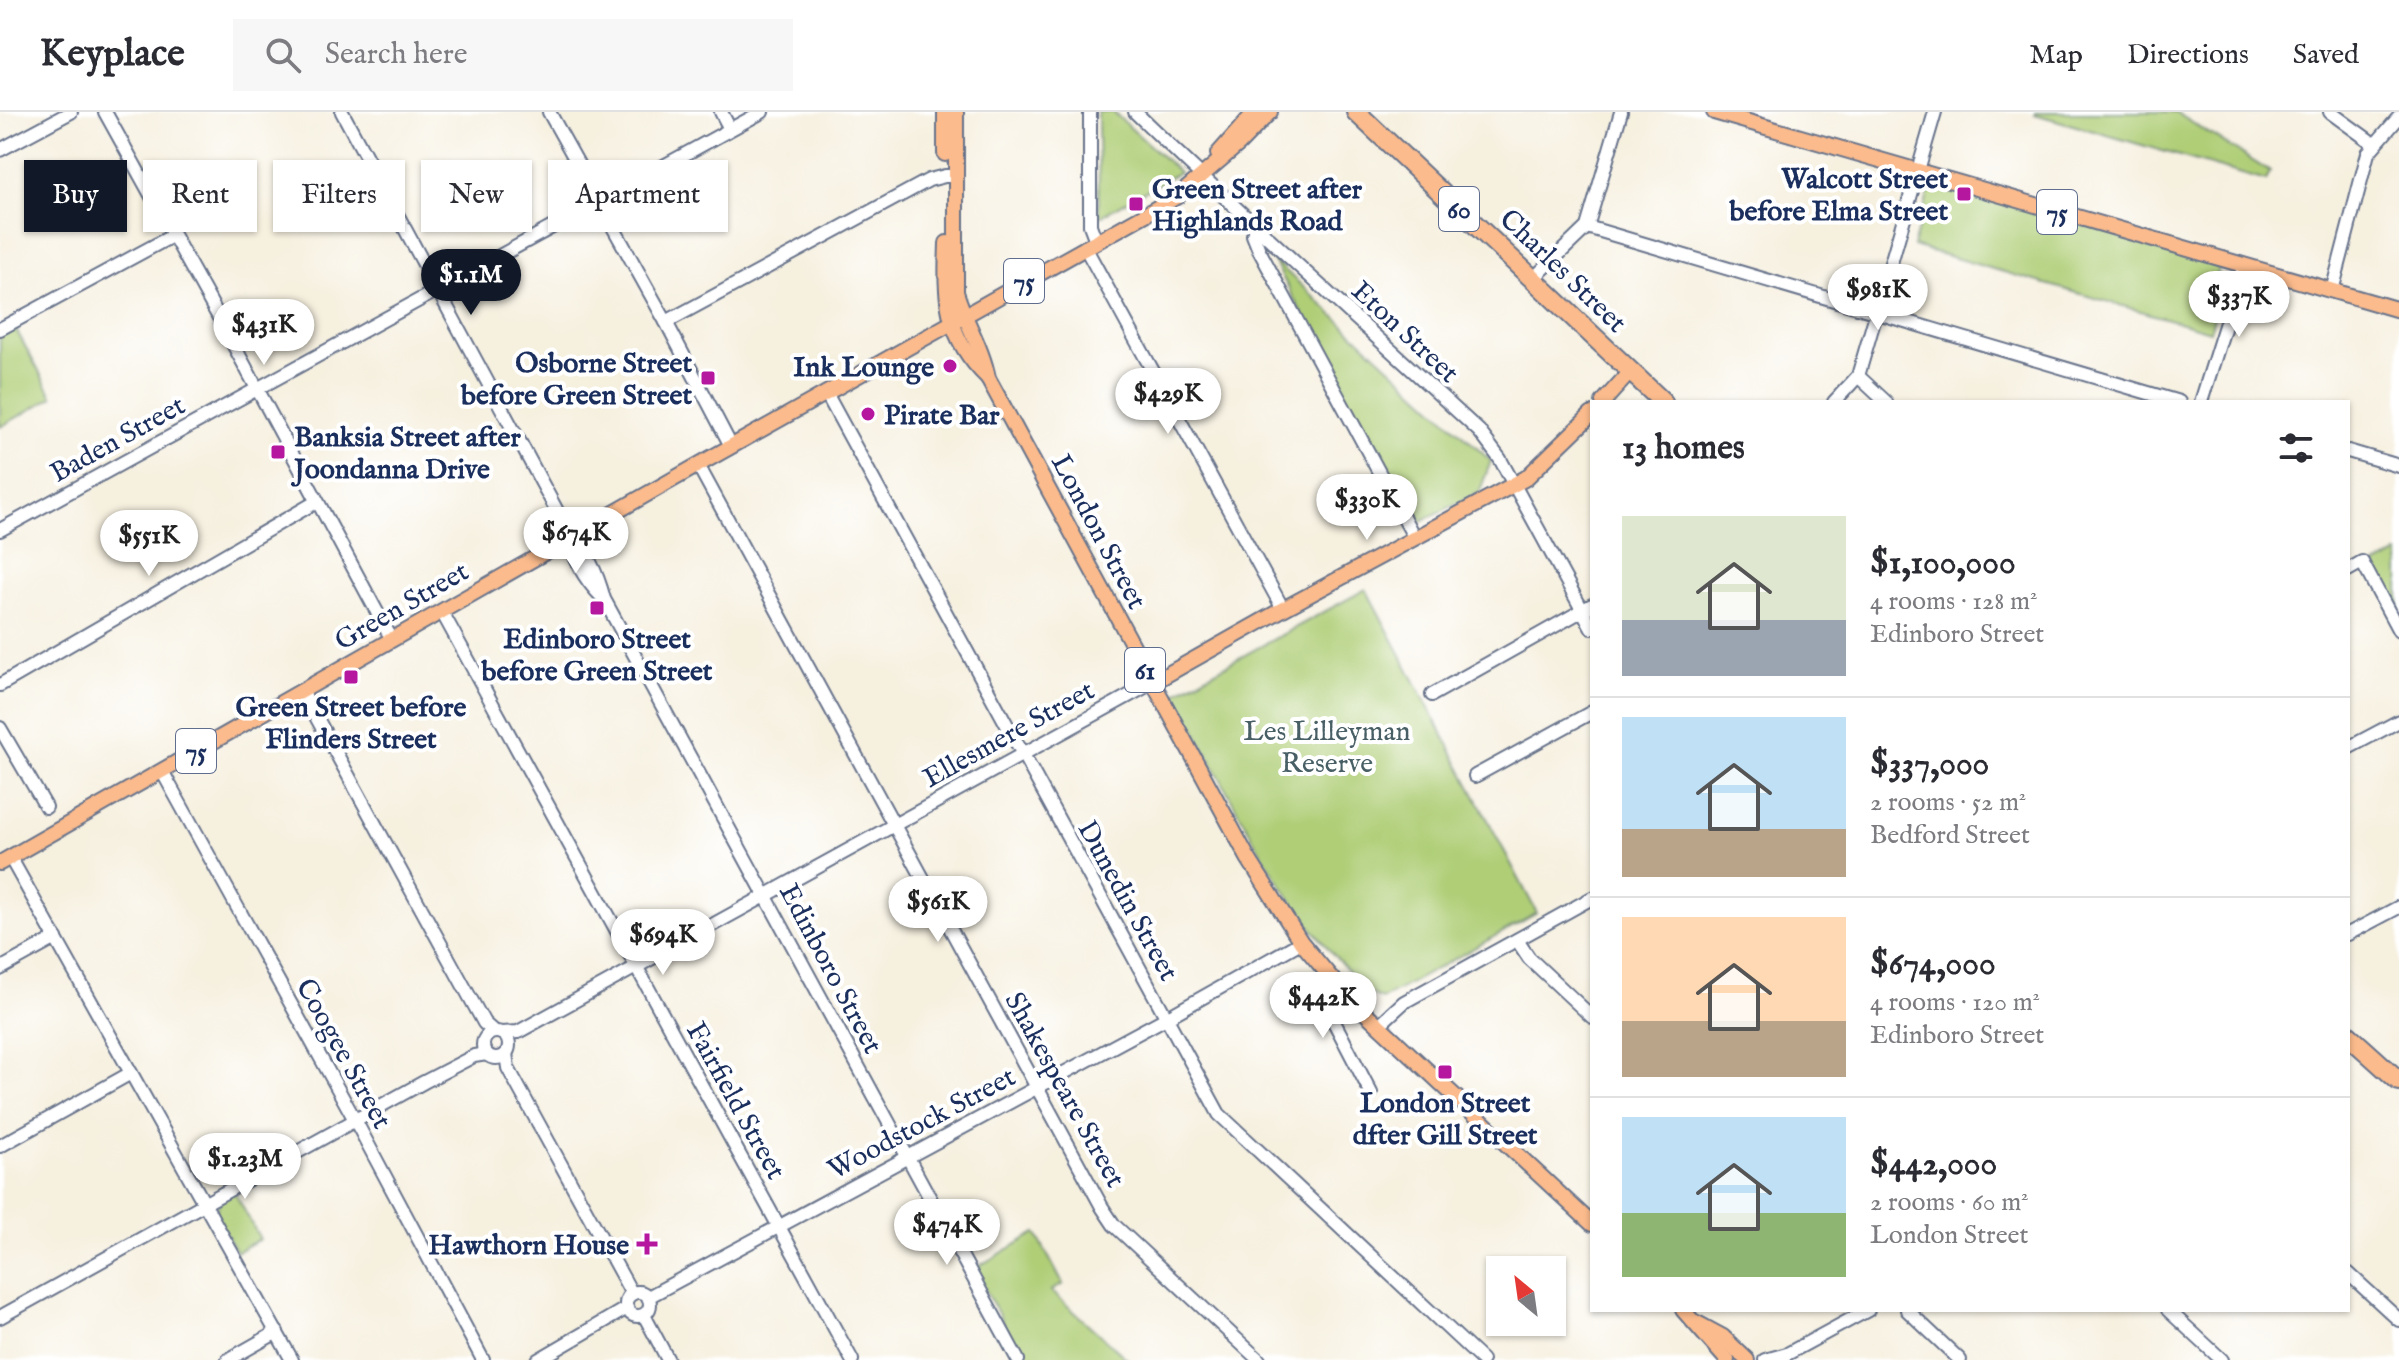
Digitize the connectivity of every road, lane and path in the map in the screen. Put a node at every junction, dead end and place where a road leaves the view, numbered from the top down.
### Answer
1 (71, 112) edge
2 (105, 112) edge
3 (342, 112) edge
4 (549, 112) edge
5 (721, 112) edge
6 (762, 112) edge
7 (945, 112) edge
8 (956, 112) edge
9 (1090, 112) edge
10 (1135, 112) edge
11 (1255, 112) edge
12 (1270, 112) edge
13 (1356, 112) edge
14 (1621, 112) edge
15 (1714, 112) edge
16 (1935, 112) edge
17 (2330, 112) edge
18 (2399, 117) edge
19 (730, 129) junction
20 (2385, 136) junction
21 (2399, 142) edge
22 (2374, 144) junction
23 (0, 150) edge
24 (575, 160) edge
25 (674, 160) edge
26 (1919, 171) junction
27 (950, 176) junction
28 (1202, 177) junction
29 (1257, 225) junction
30 (1587, 227) junction
31 (548, 229) edge
32 (615, 232) edge
33 (172, 236) junction
34 (1090, 244) junction
35 (2244, 265) junction
36 (1534, 278) junction
37 (436, 290) junction
38 (2332, 291) junction
39 (2399, 310) edge
40 (1876, 313) junction
41 (958, 321) junction
42 (666, 322) junction
43 (0, 329) edge
44 (1630, 372) junction
45 (1858, 376) junction
46 (255, 389) junction
47 (826, 393) junction
48 (1605, 400) edge
49 (1661, 400) edge
50 (1836, 400) edge
51 (1884, 400) edge
52 (2172, 400) edge
53 (2202, 400) edge
54 (1590, 416) edge
55 (731, 446) junction
56 (2350, 452) edge
57 (698, 465) junction
58 (2399, 466) edge
59 (1513, 485) junction
60 (316, 502) junction
61 (0, 530) edge
62 (571, 537) junction
63 (1414, 537) junction
64 (2350, 569) edge
65 (1587, 608) edge
66 (1283, 609) junction
67 (442, 612) junction
68 (2399, 631) edge
69 (392, 640) junction
70 (1152, 683) junction
71 (0, 685) edge
72 (302, 691) junction
73 (1432, 695) dead end
74 (1590, 713) edge
75 (2399, 721) edge
76 (0, 728) edge
77 (2350, 747) edge
78 (1022, 756) junction
79 (162, 771) junction
80 (1475, 776) dead end
81 (46, 807) dead end
82 (894, 826) junction
83 (5, 860) edge
84 (766, 896) junction
85 (1590, 899) edge
86 (2399, 907) edge
87 (2350, 933) edge
88 (56, 938) junction
89 (1517, 940) junction
90 (1301, 942) junction
91 (636, 966) junction
92 (0, 969) edge
93 (1343, 992) junction
94 (1590, 1015) edge
95 (1166, 1018) junction
96 (1379, 1025) junction
97 (2350, 1040) edge
98 (493, 1046) junction
99 (131, 1073) junction
100 (2399, 1081) edge
101 (1037, 1087) junction
102 (1371, 1093) dead end
103 (355, 1120) junction
104 (0, 1146) edge
105 (908, 1158) junction
106 (204, 1204) junction
107 (1590, 1222) edge
108 (779, 1226) junction
109 (2350, 1275) edge
110 (632, 1294) junction
111 (648, 1297) junction
112 (627, 1308) junction
113 (1864, 1312) edge
114 (1909, 1312) edge
115 (2170, 1312) edge
116 (644, 1315) junction
117 (1688, 1315) edge
118 (0, 1317) edge
119 (2399, 1320) edge
120 (277, 1332) junction
121 (1785, 1357) edge
122 (228, 1360) edge
123 (292, 1360) edge
124 (483, 1360) edge
125 (538, 1360) edge
126 (668, 1360) edge
127 (852, 1360) edge
128 (1018, 1360) edge
129 (1259, 1360) edge
130 (1482, 1360) edge
131 (1727, 1360) edge
132 (1747, 1360) edge
133 (1765, 1360) edge
134 (1960, 1360) edge
135 (2222, 1360) edge

1 - 23 street
2 - 33 street
3 - 37 street, Edinboro Street
4 - 24 street
5 - 19 street
6 - 19 street, Baden Street
7 - 27 main road, London Street / 61
8 - 27 main road, London Street / 61
9 - 34 street
10 - 28 street, Eton Street
11 - 28 main road, Green Street / 75
12 - 28 main road, Green Street / 75
13 - 36 highway, Charles Street / 60
14 - 30 street
15 - 26 main road, 75
16 - 26 street
17 - 22 street
18 - 20 street
19 - 25 street, Baden Street
20 - 21 street
20 - 22 street
22 - 38 street
26 - 35 main road, 75
26 - 40 street
27 - 41 main road, London Street / 61
27 - 42 street
28 - 29 street, Eton Street
28 - 34 main road, Green Street / 75
29 - 59 street, Eton Street
29 - 63 street
30 - 36 street
30 - 40 street
31 - 37 street, Baden Street
32 - 42 street
33 - 43 street
33 - 46 street
34 - 41 main road, Green Street / 75
34 - 66 street
35 - 38 main road, 75
35 - 53 street
36 - 44 highway, Charles Street / 60
37 - 46 street, Baden Street
37 - 62 street, Edinboro Street
38 - 39 main road, 75
40 - 45 street
40 - 52 street
41 - 47 main road, Green Street / 75
41 - 70 main road, London Street / 61
42 - 55 street
44 - 48 main road
44 - 49 highway, Charles Street / 60
45 - 50 street
45 - 51 street
46 - 60 street
46 - 61 street, Baden Street
47 - 55 main road, Green Street / 75
47 - 78 street, Dunedin Street
54 - 59 main road, Ellesmere Street
55 - 57 main road, Green Street / 75
56 - 58 street
57 - 62 main road, Green Street / 75
57 - 82 street, Shakespeare Street
59 - 63 main road, Ellesmere Street
59 - 65 street, Eton Street
60 - 69 street
60 - 71 street
62 - 67 main road, Green Street / 75
62 - 84 street, Edinboro Street
63 - 66 main road, Ellesmere Street
64 - 68 street
65 - 73 street
66 - 70 main road, Ellesmere Street
67 - 69 main road, Green Street / 75
67 - 91 street, Fairfield Street
69 - 72 main road, Green Street / 75
70 - 78 street, Ellesmere Street
70 - 90 main road, London Street / 61
72 - 79 main road, Green Street / 75
72 - 98 street
74 - 80 street
75 - 77 street
76 - 81 street
78 - 82 street, Ellesmere Street
78 - 95 street, Dunedin Street
79 - 83 main road, Green Street / 75
79 - 103 street, Coogee Street
82 - 84 street, Ellesmere Street
82 - 101 street, Shakespeare Street
83 - 88 street
84 - 91 street, Ellesmere Street
84 - 105 street, Edinboro Street
85 - 89 street
86 - 87 street
88 - 92 street
88 - 99 street
89 - 94 street
89 - 96 street
90 - 93 main road, London Street / 61
90 - 95 street, Woodstock Street
91 - 98 street, Ellesmere Street
91 - 108 street, Fairfield Street
93 - 96 main road, London Street / 61
93 - 102 street
95 - 101 street, Woodstock Street
95 - 130 street, Dunedin Street
96 - 107 main road, London Street / 61
97 - 100 highway
98 - 103 street, Ellesmere Street
98 - 110 street
99 - 104 street
99 - 106 street
101 - 105 street, Woodstock Street
101 - 129 street, Shakespeare Street
103 - 106 street, Ellesmere Street
103 - 124 street, Coogee Street
105 - 108 street, Woodstock Street
105 - 128 street, Edinboro Street
106 - 118 street, Ellesmere Street
106 - 120 street
108 - 111 street, Woodstock Street
108 - 127 street, Fairfield Street
109 - 119 street
110 - 111 street
110 - 112 street
111 - 116 street
112 - 116 street
112 - 125 street
113 - 121 street
114 - 134 street
115 - 135 street
116 - 126 street
117 - 131 main road
117 - 132 main road
120 - 122 street
120 - 123 street
121 - 133 street

